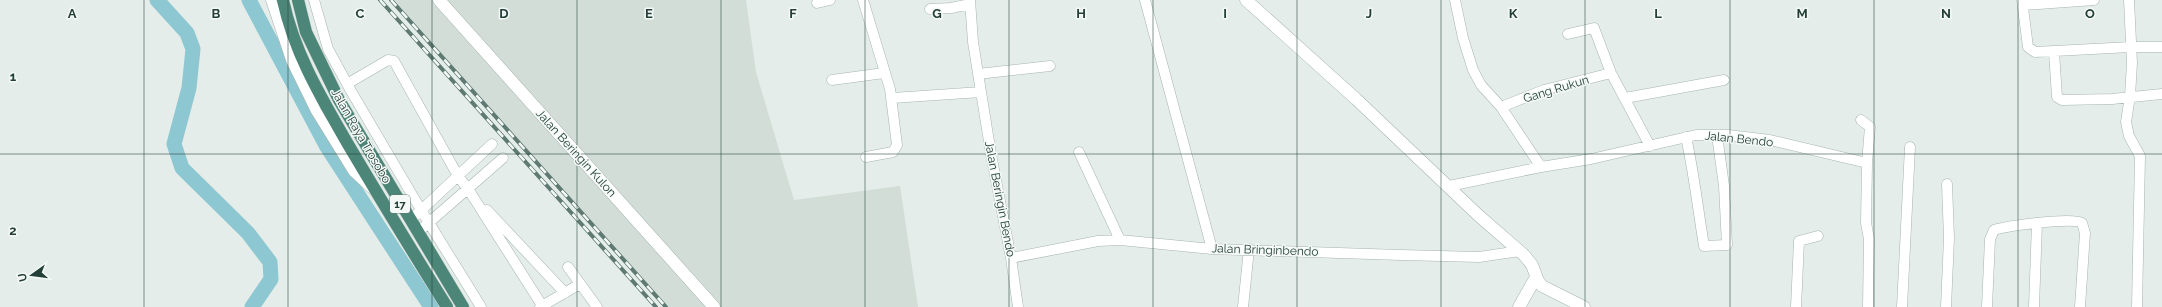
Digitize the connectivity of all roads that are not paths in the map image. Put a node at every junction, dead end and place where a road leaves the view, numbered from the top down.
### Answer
1 (271, 0) edge
2 (283, 0) edge
3 (298, 0) edge
4 (314, 0) edge
5 (439, 0) edge
6 (830, 0) edge
7 (863, 0) edge
8 (1145, 0) edge
9 (1455, 0) edge
10 (2094, 0) edge
11 (2129, 0) edge
12 (1252, 1) edge
13 (970, 2) edge
14 (817, 3) dead end
15 (2022, 3) edge
16 (930, 9) dead end
17 (1568, 34) dead end
18 (2131, 46) junction
19 (2162, 47) edge
20 (2054, 52) junction
21 (1050, 66) dead end
22 (884, 73) junction
23 (1611, 73) junction
24 (978, 74) junction
25 (832, 80) dead end
26 (1724, 80) dead end
27 (347, 84) junction
28 (981, 92) junction
29 (2162, 94) edge
30 (2130, 96) junction
31 (892, 98) junction
32 (1625, 98) junction
33 (1501, 108) junction
34 (1861, 120) dead end
35 (1717, 135) junction
36 (1686, 136) junction
37 (492, 144) dead end
38 (1650, 146) junction
39 (1910, 146) dead end
40 (1079, 152) dead end
41 (503, 158) dead end
42 (866, 158) dead end
43 (1867, 163) junction
44 (1541, 167) junction
45 (458, 176) junction
46 (1947, 184) dead end
47 (1448, 186) junction
48 (469, 190) junction
49 (376, 192) junction
50 (421, 210) junction
51 (410, 221) junction
52 (430, 222) junction
53 (2037, 223) junction
54 (417, 233) junction
55 (1818, 236) dead end
56 (1120, 240) junction
57 (1212, 249) junction
58 (1249, 249) junction
59 (1520, 251) junction
60 (1011, 258) junction
61 (568, 267) dead end
62 (1536, 277) junction
63 (580, 284) junction
64 (565, 293) junction
65 (447, 307) edge
66 (463, 307) edge
67 (481, 307) edge
68 (541, 307) edge
69 (597, 307) edge
70 (714, 307) edge
71 (1018, 307) edge
72 (1243, 307) edge
73 (1519, 307) edge
74 (1584, 307) edge
75 (1796, 307) edge
76 (1868, 307) edge
77 (1902, 307) edge
78 (1946, 307) edge
79 (1987, 307) edge
80 (2034, 307) edge
81 (2080, 307) edge
82 (2137, 307) edge

1 - 49 street
2 - 49 highway, Jalan Raya Trosobo / 17
3 - 51 highway, Jalan Raya Trosobo / 17
4 - 27 street
5 - 70 street, Jalan Beringin Kulon
6 - 14 street
7 - 22 street
8 - 57 street
9 - 33 street
10 - 15 street
11 - 18 street
12 - 47 street
13 - 16 street
13 - 24 street, Jalan Beringin Bendo
15 - 20 street
17 - 23 street
18 - 19 street
18 - 20 street
18 - 30 street
20 - 30 street
21 - 24 street
22 - 25 street
22 - 31 street
23 - 32 street
23 - 33 street, Gang Rukun
24 - 28 street, Jalan Beringin Bendo
26 - 32 street
27 - 45 street
27 - 50 street
28 - 31 street
28 - 60 street, Jalan Beringin Bendo
29 - 30 street
30 - 82 street
31 - 42 street
32 - 38 street
33 - 44 street
34 - 43 street
35 - 36 street, Jalan Bendo
35 - 36 street
35 - 43 street, Jalan Bendo
36 - 38 street, Jalan Bendo
37 - 45 street
38 - 44 street, Jalan Bendo
39 - 77 street
40 - 56 street
41 - 48 street
43 - 76 street
44 - 47 street, Jalan Bendo
45 - 48 street
45 - 50 street
46 - 78 street
47 - 59 street
48 - 52 street
48 - 64 street
48 - 68 street
49 - 65 highway, Jalan Raya Trosobo / 17
50 - 51 street
50 - 52 street
51 - 54 highway, Jalan Raya Trosobo / 17
52 - 54 street
52 - 67 street
53 - 79 street
53 - 80 street
53 - 81 street
54 - 66 highway, Jalan Raya Trosobo / 17
55 - 75 street
56 - 57 street, Jalan Bringinbendo
56 - 60 street, Jalan Bringinbendo
57 - 58 street, Jalan Bringinbendo
58 - 59 street, Jalan Bringinbendo
58 - 72 street
59 - 62 street
60 - 71 street, Jalan Beringin Bendo
61 - 63 street
62 - 73 street
62 - 74 street
63 - 64 street
63 - 69 street
64 - 68 street

